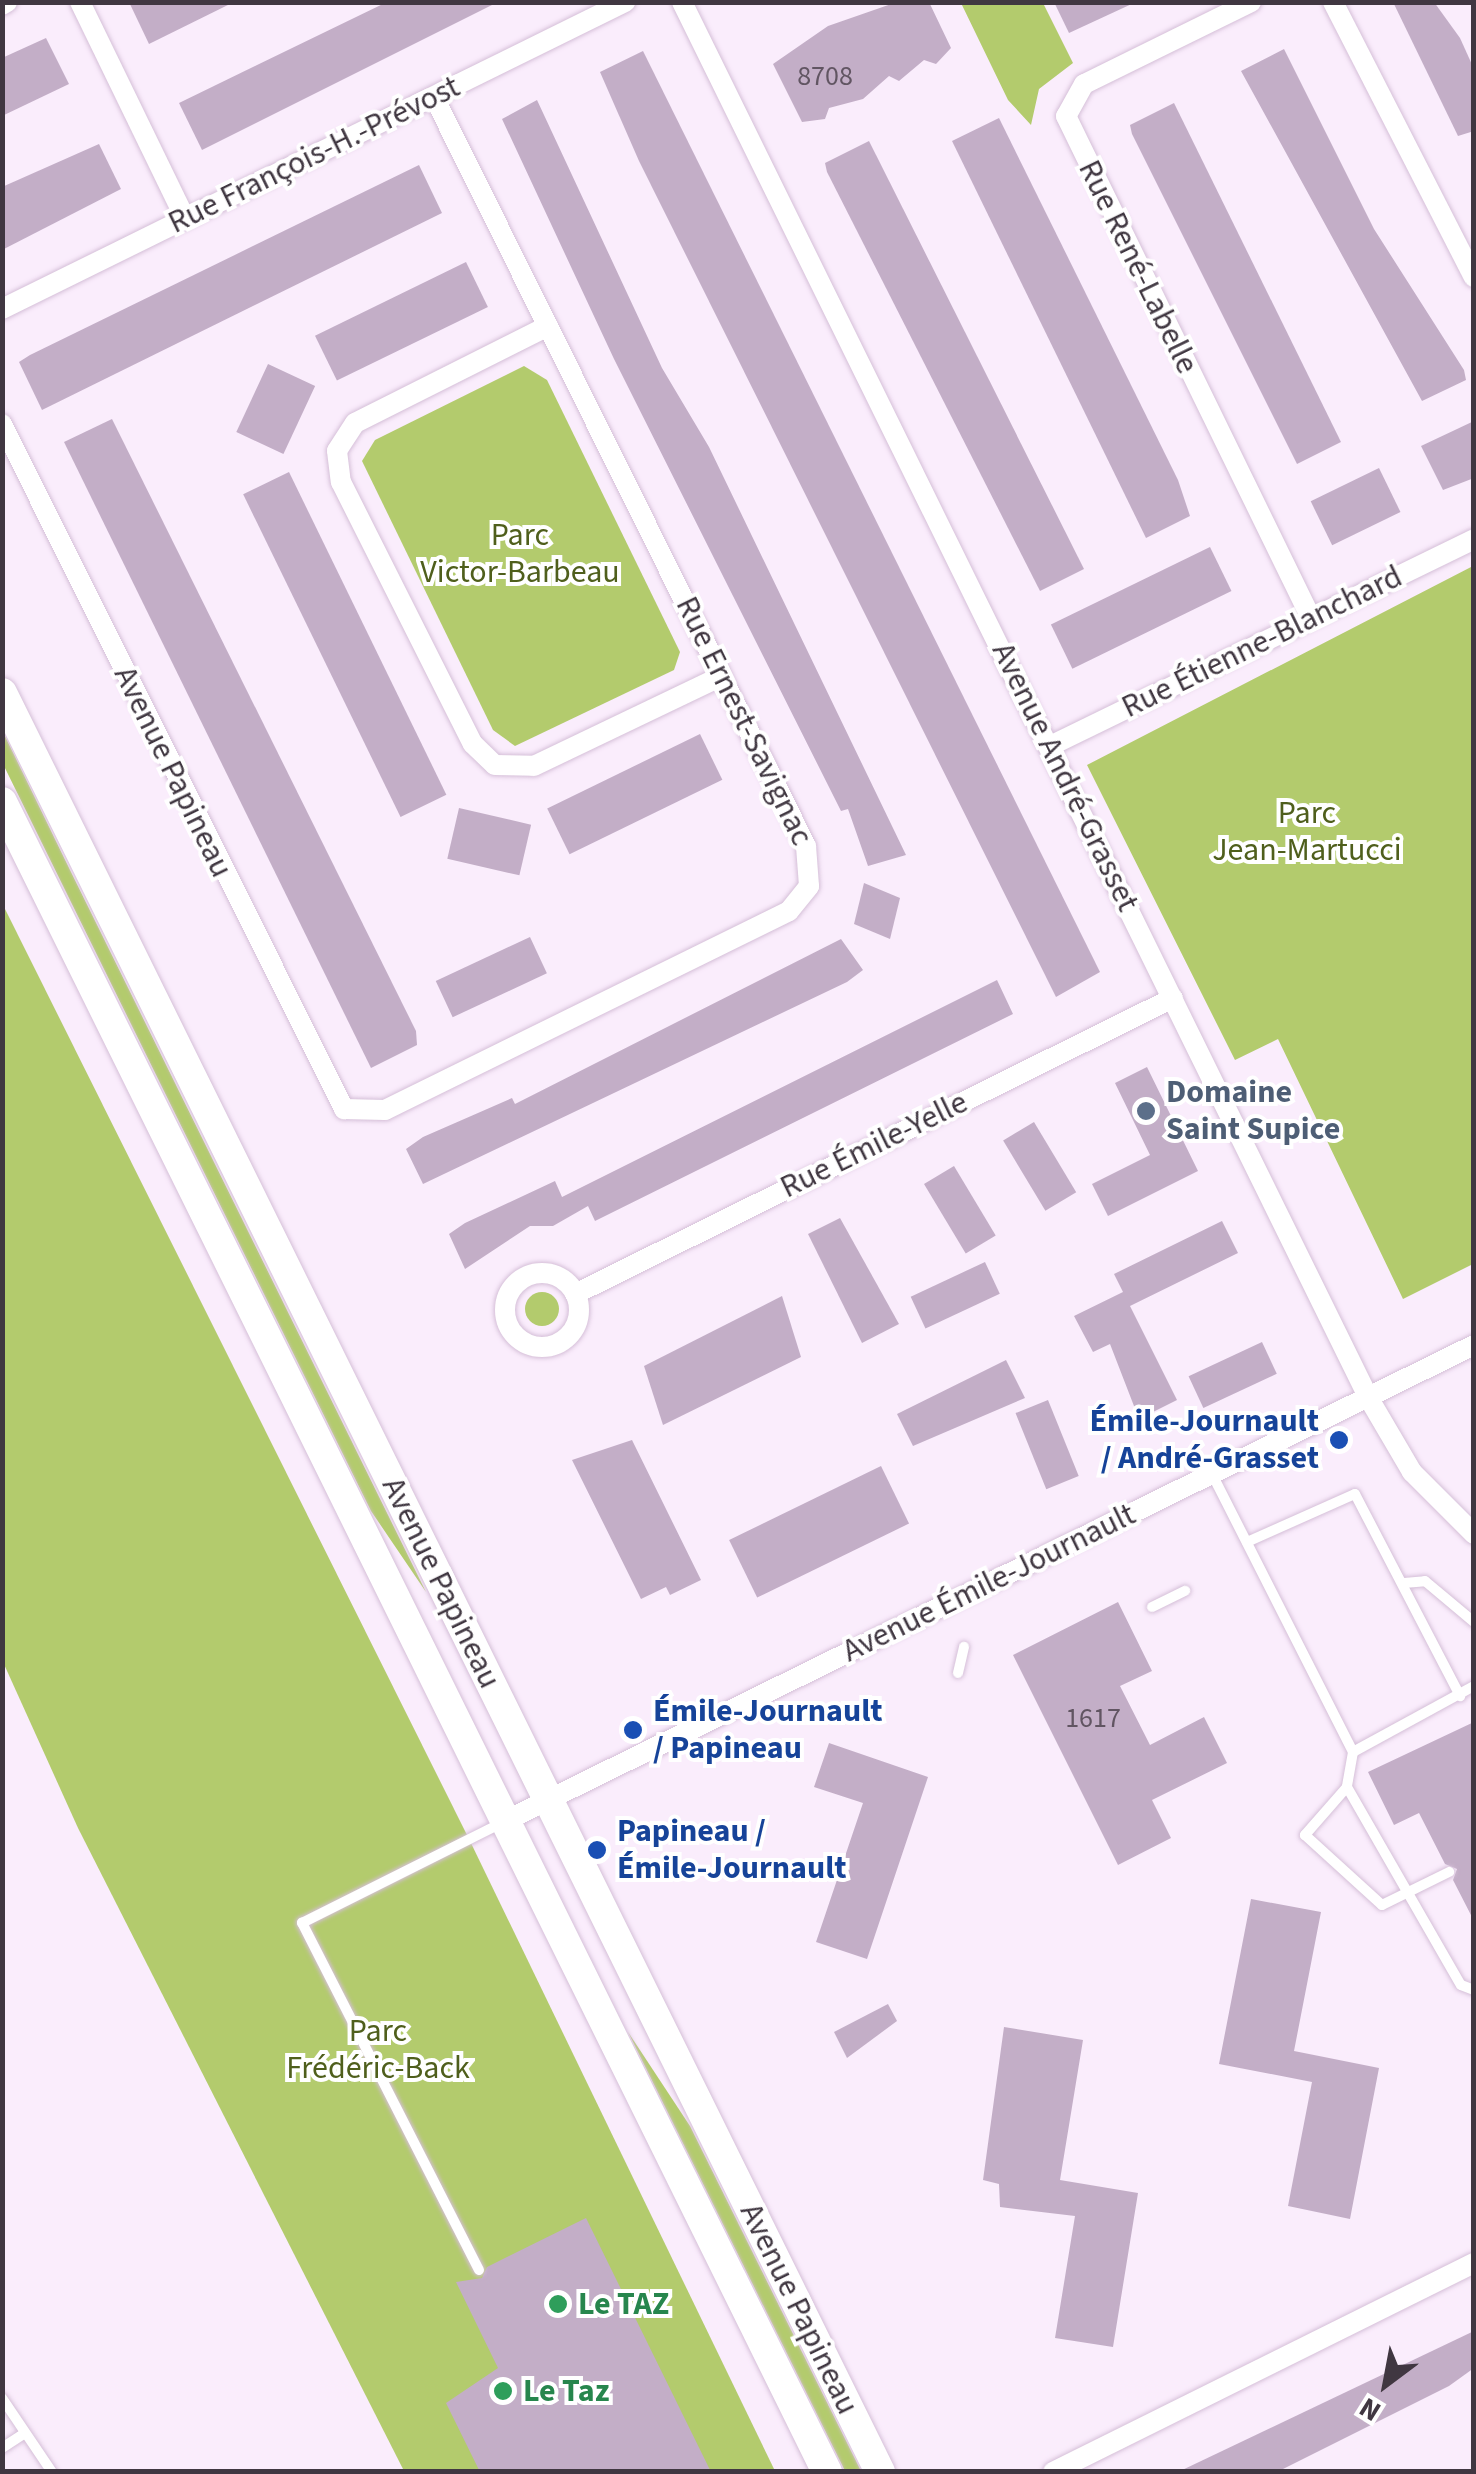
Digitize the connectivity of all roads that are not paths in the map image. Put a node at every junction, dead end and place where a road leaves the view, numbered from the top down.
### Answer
1 (80, 2) edge
2 (625, 2) edge
3 (682, 2) edge
4 (1251, 2) edge
5 (1333, 2) edge
6 (434, 96) junction
7 (185, 218) junction
8 (1474, 277) edge
9 (2, 309) edge
10 (548, 326) junction
11 (2, 424) edge
12 (1474, 539) edge
13 (1311, 618) junction
14 (722, 676) junction
15 (2, 693) edge
16 (1050, 746) junction
17 (2, 802) edge
18 (1173, 998) junction
19 (352, 1113) joint
20 (575, 1294) dead end
21 (1474, 1345) edge
22 (1368, 1396) junction
23 (1212, 1473) junction
24 (1474, 1534) edge
25 (1247, 1542) junction
26 (1404, 1583) junction
27 (1185, 1591) dead end
28 (1152, 1607) dead end
29 (1474, 1622) edge
30 (964, 1647) dead end
31 (958, 1673) dead end
32 (1474, 1686) edge
33 (1460, 1696) junction
34 (1353, 1752) junction
35 (1347, 1787) junction
36 (548, 1801) junction
37 (505, 1822) junction
38 (1448, 1872) dead end
39 (1413, 1890) junction
40 (1474, 1990) edge
41 (1474, 2263) edge
42 (479, 2270) dead end
43 (2, 2398) edge
44 (25, 2433) junction
45 (2, 2448) edge
46 (52, 2472) edge
47 (827, 2472) edge
48 (880, 2472) edge
49 (1054, 2472) edge

1 - 7 street
2 - 6 street, Rue François-H.-Prévost
3 - 16 street, Avenue André-Grasset
4 - 13 street, Rue René-Labelle
5 - 8 street
6 - 7 street, Rue François-H.-Prévost
6 - 10 street, Rue Ernest-Savignac
7 - 9 street, Rue François-H.-Prévost
10 - 14 street, Rue Ernest-Savignac
10 - 14 street
11 - 19 street, Avenue Papineau
12 - 13 street, Rue Étienne-Blanchard
13 - 16 street, Rue Étienne-Blanchard
14 - 19 street, Rue Ernest-Savignac
15 - 36 main road, Avenue Papineau
16 - 18 street, Avenue André-Grasset
17 - 37 main road, Avenue Papineau
18 - 20 street, Rue Émile-Yelle
18 - 22 street, Avenue André-Grasset
21 - 22 street, Avenue Émile-Journault
22 - 23 street, Avenue Émile-Journault
22 - 24 street, Avenue André-Grasset
23 - 25 lane
23 - 36 street, Avenue Émile-Journault
25 - 26 lane
25 - 34 lane
26 - 29 lane
26 - 33 lane
27 - 28 lane
30 - 31 lane
32 - 33 lane
33 - 34 lane
34 - 35 lane
35 - 39 lane
35 - 39 lane
36 - 37 street, Avenue Émile-Journault
36 - 48 main road, Avenue Papineau
37 - 42 lane
37 - 47 main road, Avenue Papineau
38 - 39 lane
39 - 40 lane
41 - 49 street
43 - 44 lane
44 - 45 lane
44 - 46 lane

